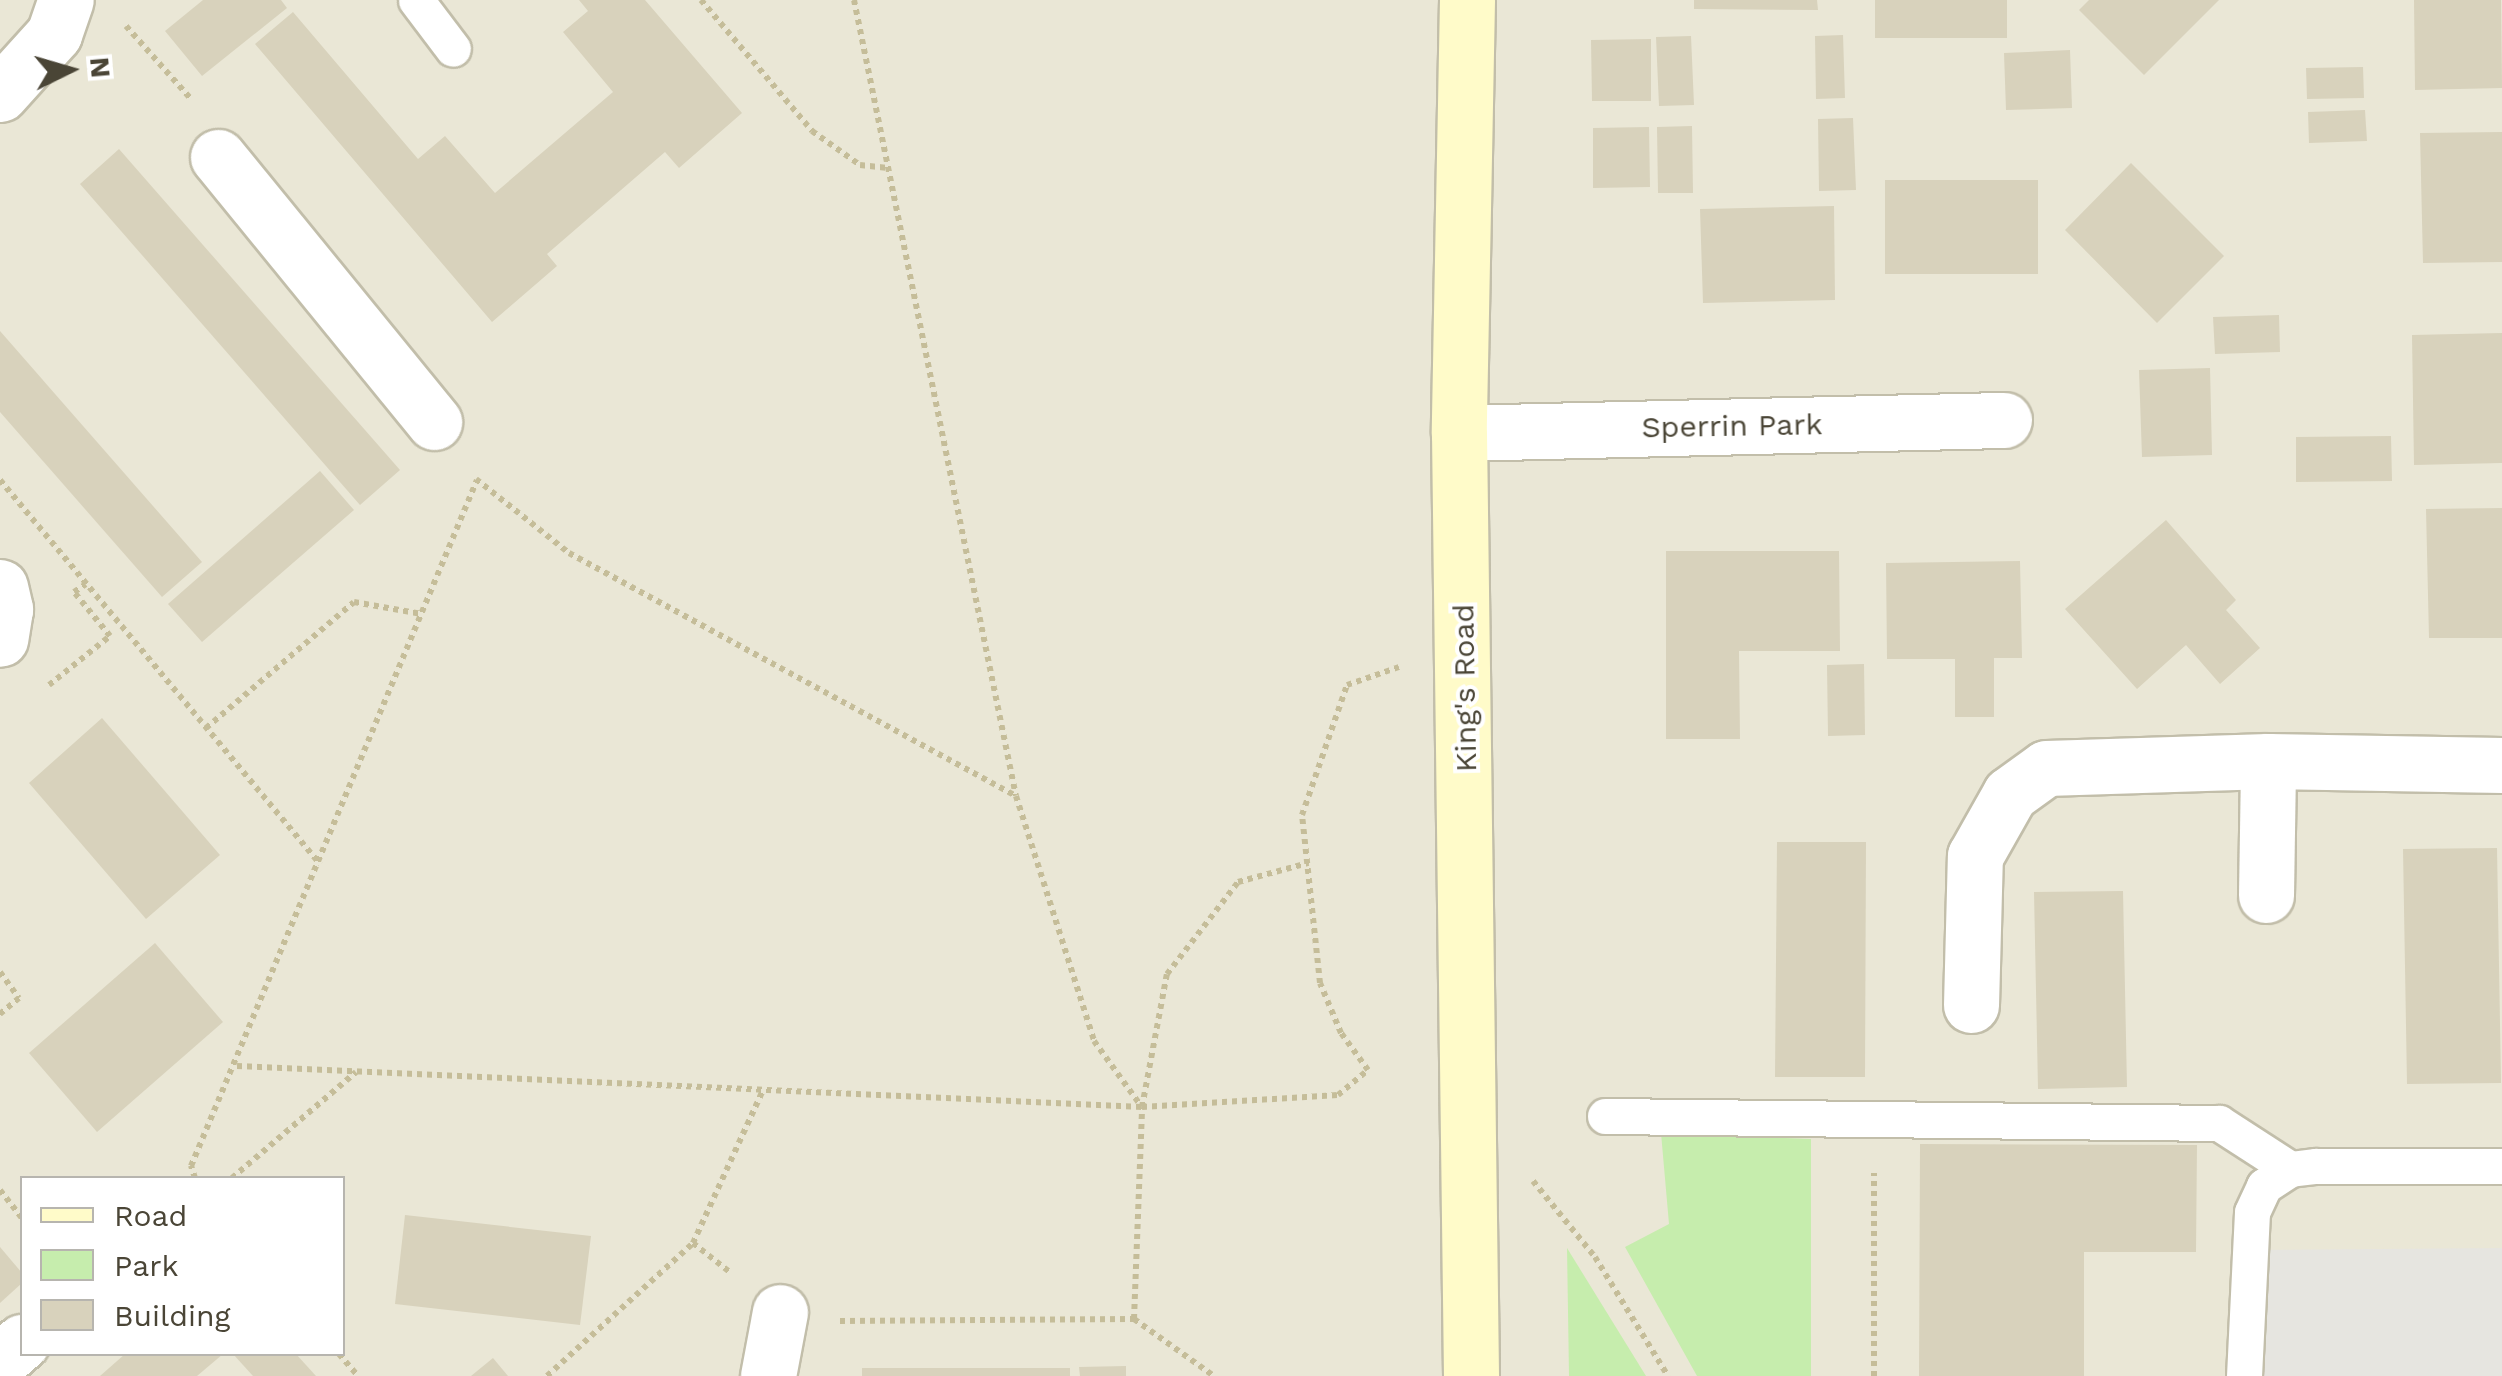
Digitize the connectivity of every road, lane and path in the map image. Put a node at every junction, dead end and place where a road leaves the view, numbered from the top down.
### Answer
1 (66, 0) edge
2 (416, 0) edge
3 (702, 0) edge
4 (854, 0) edge
5 (1467, 0) edge
6 (121, 21) dead end
7 (453, 49) dead end
8 (175, 82) dead end
9 (0, 94) edge
10 (218, 157) dead end
11 (888, 168) junction
12 (2004, 420) dead end
13 (434, 422) joint
14 (1460, 433) junction
15 (0, 480) edge
16 (477, 480) junction
17 (86, 584) junction
18 (0, 587) edge
19 (422, 614) junction
20 (0, 639) edge
21 (1466, 644) junction
22 (30, 684) dead end
23 (206, 728) junction
24 (2268, 761) junction
25 (2502, 765) edge
26 (1016, 796) junction
27 (320, 864) junction
28 (1308, 864) junction
29 (2266, 895) dead end
30 (0, 972) edge
31 (1971, 1005) dead end
32 (0, 1014) edge
33 (237, 1066) junction
34 (356, 1072) junction
35 (762, 1092) junction
36 (1469, 1103) junction
37 (1142, 1108) junction
38 (1604, 1116) dead end
39 (1875, 1122) junction
40 (2502, 1166) edge
41 (2290, 1169) junction
42 (194, 1176) edge
43 (234, 1176) edge
44 (0, 1190) edge
45 (20, 1215) edge
46 (780, 1312) joint
47 (1134, 1319) junction
48 (20, 1344) edge
49 (341, 1356) edge
50 (0, 1361) edge
51 (358, 1376) edge
52 (546, 1376) edge
53 (768, 1376) edge
54 (1214, 1376) edge
55 (1471, 1376) edge
56 (1668, 1376) edge
57 (1874, 1376) edge
58 (2244, 1376) edge

1 - 9 street
2 - 7 lane
3 - 11 path
4 - 11 path
5 - 14 street, King's Road
6 - 8 path
10 - 13 street
11 - 26 path
12 - 14 street, Sperrin Park
13 - 16 path
14 - 21 street, King's Road
15 - 17 path
16 - 19 path
16 - 26 path
17 - 22 path
17 - 23 path
18 - 20 street
19 - 23 path
19 - 27 path
21 - 28 path
21 - 36 street, King's Road
23 - 27 path
24 - 25 street
24 - 29 street
24 - 31 street
26 - 37 path
27 - 33 path
28 - 37 path
28 - 37 path
30 - 32 path
33 - 34 path
33 - 42 path
34 - 35 path
34 - 43 path
35 - 37 path
35 - 52 path
36 - 55 street, King's Road
36 - 56 path
37 - 47 path
38 - 39 lane
39 - 41 lane
39 - 57 path
40 - 41 lane
41 - 58 lane
44 - 45 path
46 - 47 path
46 - 53 street
47 - 54 path
48 - 50 street
49 - 51 path

